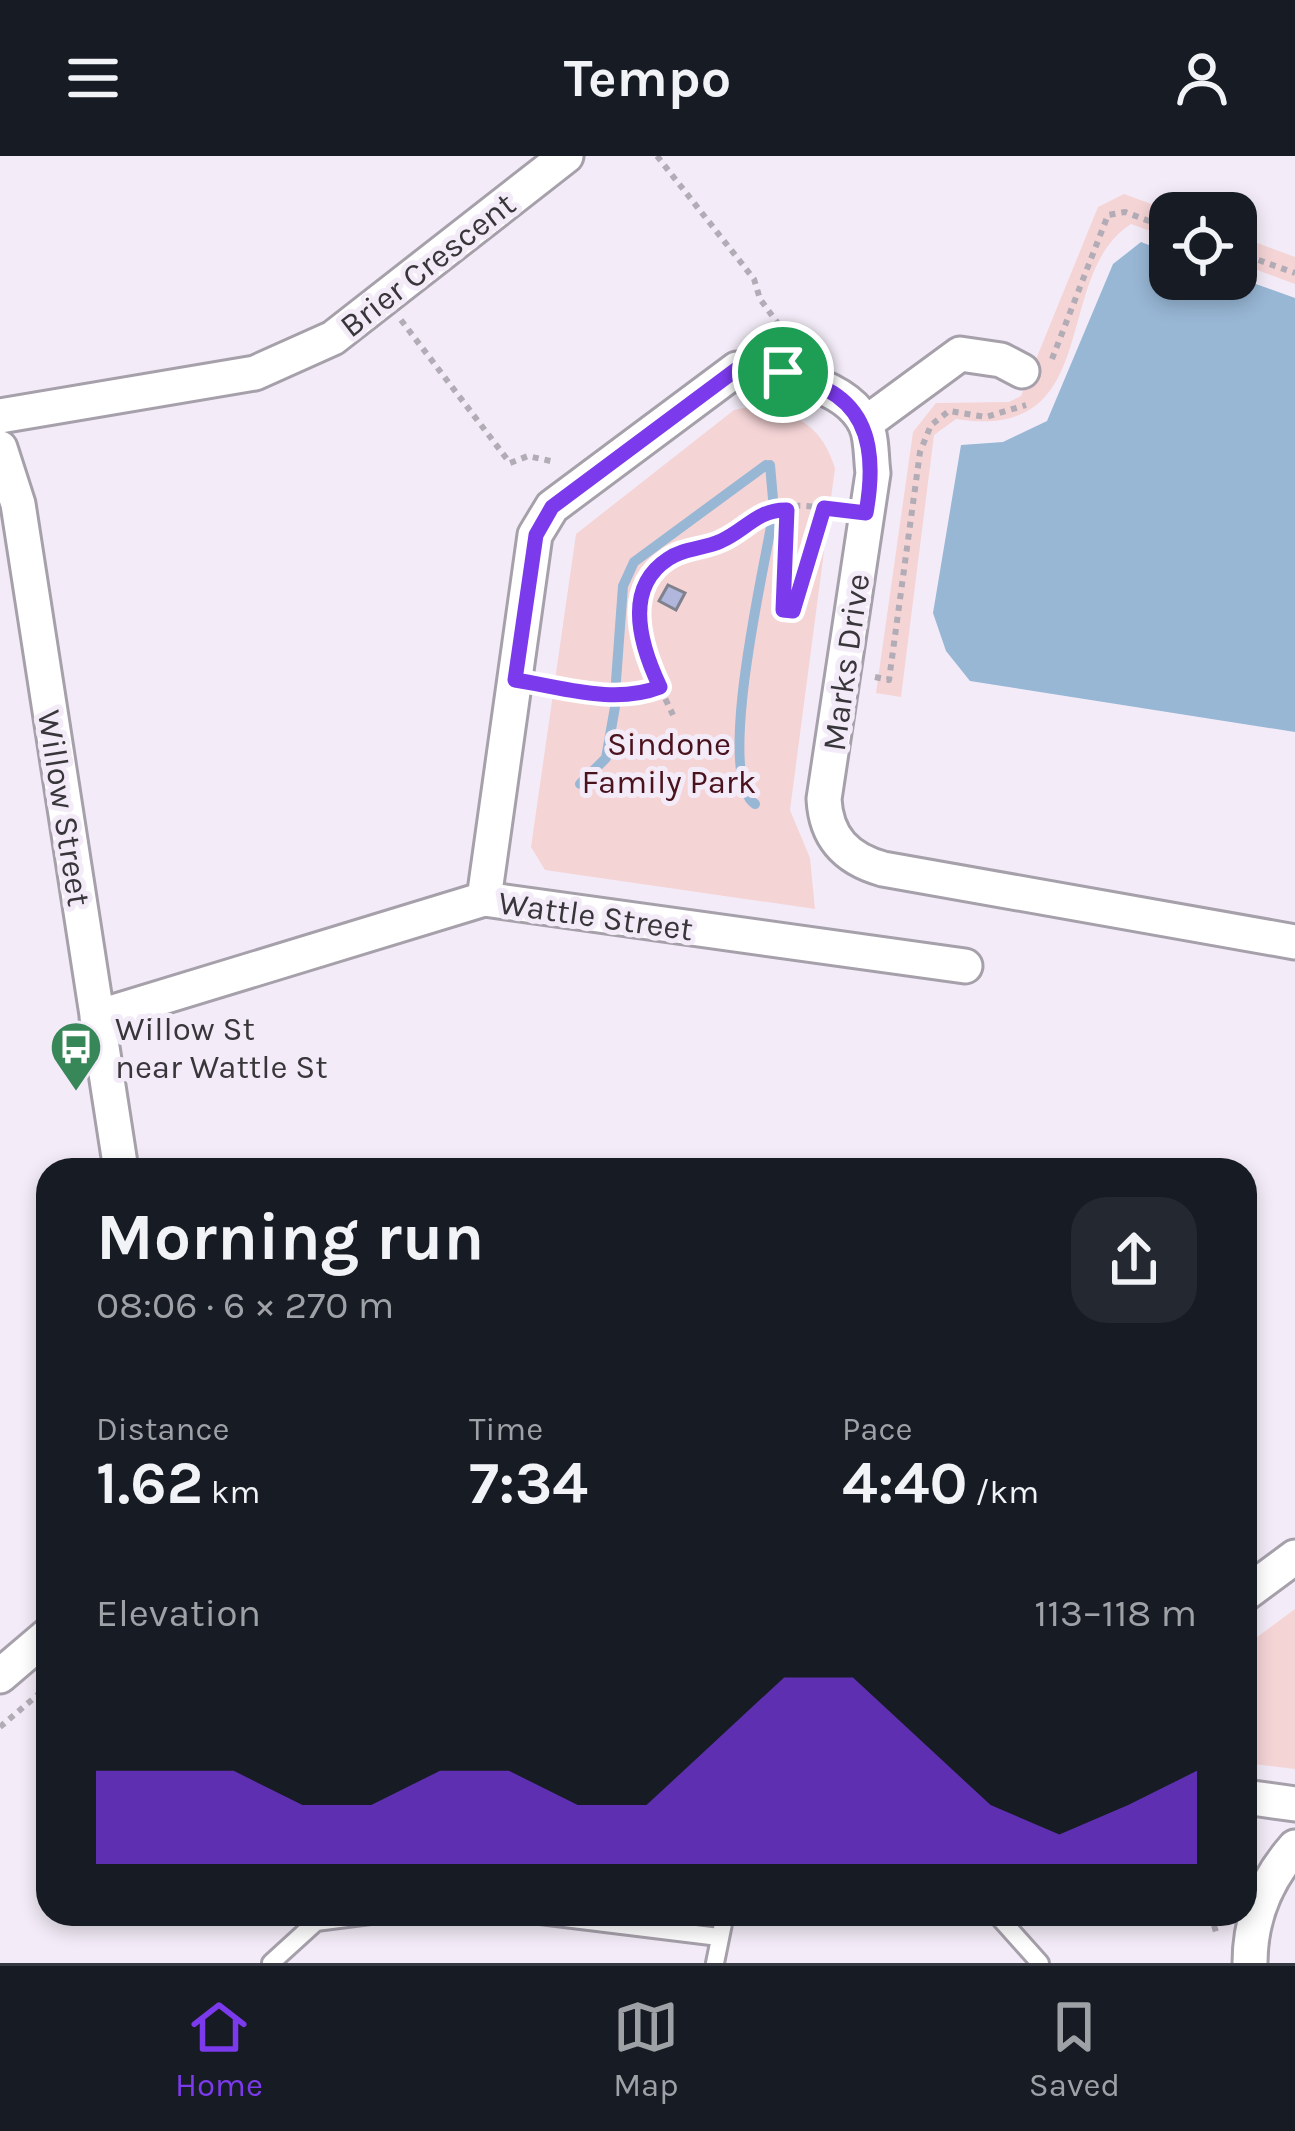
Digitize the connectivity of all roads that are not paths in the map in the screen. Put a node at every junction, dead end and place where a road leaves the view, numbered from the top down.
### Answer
1 (566, 156) edge
2 (1036, 380) road end
3 (0, 416) edge
4 (866, 423) junction
5 (0, 448) edge
6 (484, 899) junction
7 (1295, 941) edge
8 (965, 966) dead end
9 (98, 1017) junction
10 (119, 1158) edge
11 (1295, 1557) edge
12 (1257, 1585) edge
13 (36, 1645) edge
14 (0, 1676) edge
15 (1257, 1799) edge
16 (1295, 1804) edge
17 (1295, 1847) edge
18 (1257, 1924) edge
19 (312, 1926) edge
20 (630, 1926) edge
21 (722, 1926) edge
22 (1007, 1926) edge
23 (1239, 1926) edge
24 (1257, 1926) edge
25 (719, 1937) junction
26 (1250, 1956) edge
27 (271, 1963) edge
28 (715, 1963) edge
29 (1040, 1963) edge

1 - 3 street, Brier Crescent
2 - 4 street
4 - 6 street
4 - 7 street, Marks Drive
5 - 9 street, Willow Street
6 - 8 street, Wattle Street
6 - 9 street, Wattle Street
9 - 10 street, Willow Street
11 - 12 street
13 - 14 street
15 - 16 street
17 - 18 street
19 - 27 lane
20 - 25 lane
21 - 25 lane
22 - 29 lane
23 - 26 street
24 - 26 street
25 - 28 lane

